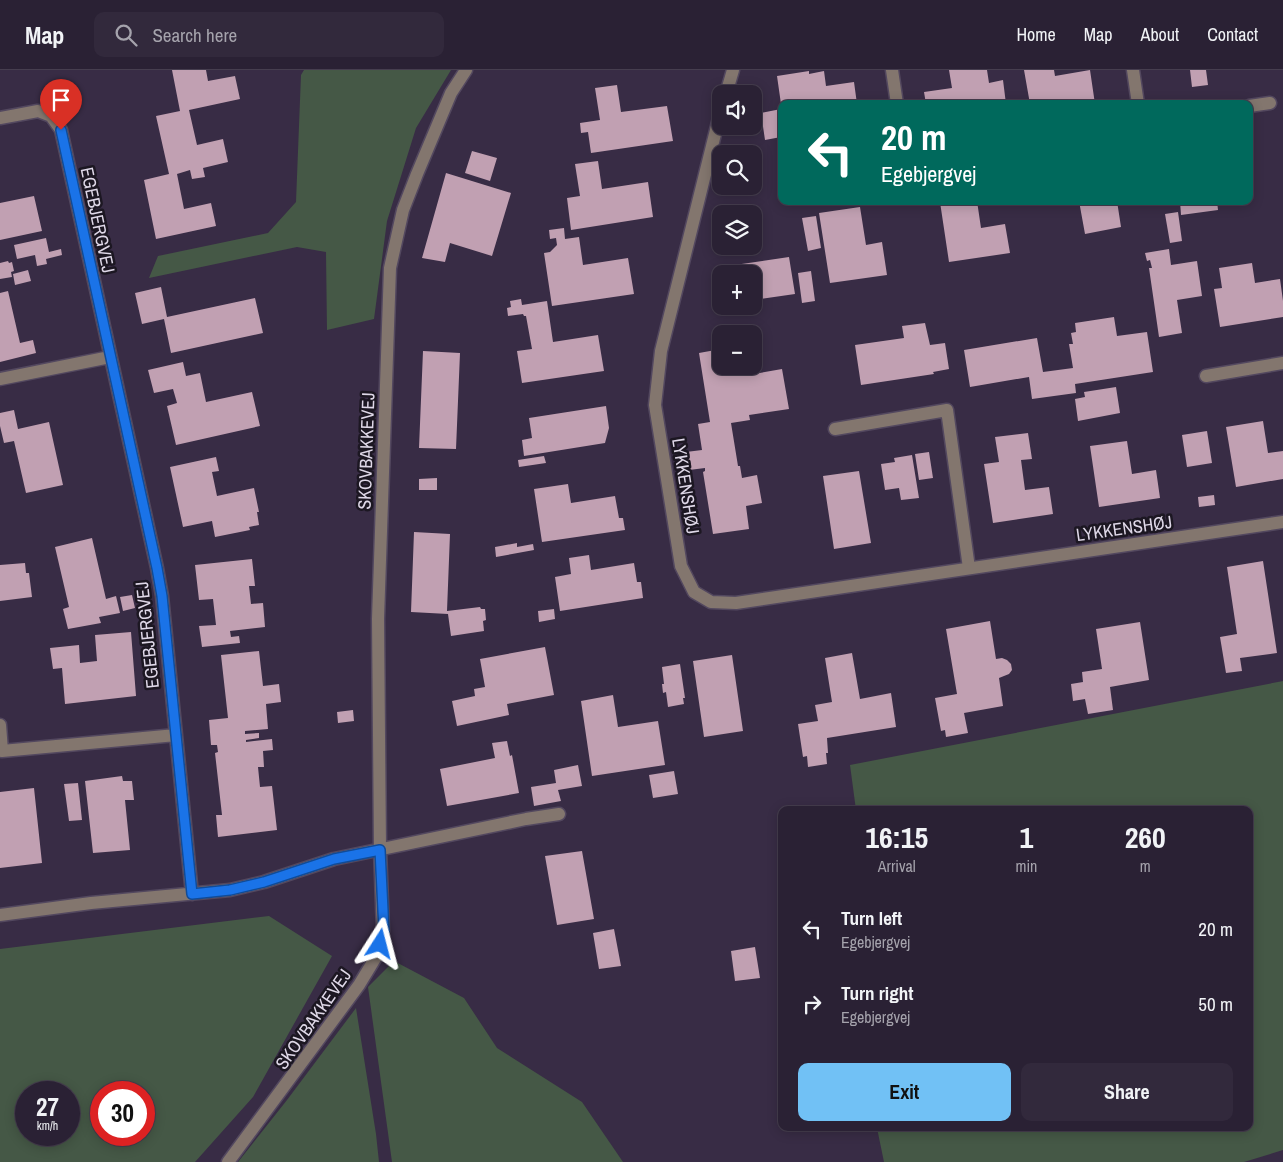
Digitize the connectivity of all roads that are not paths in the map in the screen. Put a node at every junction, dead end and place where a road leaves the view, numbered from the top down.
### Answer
1 (466, 70) edge
2 (734, 70) edge
3 (892, 70) edge
4 (1133, 70) edge
5 (729, 85) edge
6 (896, 100) edge
7 (1137, 100) edge
8 (1270, 103) dead end
9 (1253, 105) edge
10 (0, 118) edge
11 (715, 135) edge
12 (110, 357) junction
13 (1283, 364) edge
14 (1206, 376) dead end
15 (0, 379) edge
16 (835, 429) dead end
17 (1283, 522) edge
18 (969, 568) junction
19 (0, 725) edge
20 (176, 735) junction
21 (559, 814) dead end
22 (380, 850) junction
23 (192, 894) junction
24 (0, 915) edge
25 (228, 1162) edge

1 - 22 street, SKOVBAKKEVEJ
2 - 5 street
3 - 6 street
4 - 7 street
8 - 9 street
10 - 12 street, EGEBJERGVEJ
11 - 18 street, LYKKENSHØJ
12 - 15 street
12 - 20 street, EGEBJERGVEJ
13 - 14 street
16 - 18 street
17 - 18 street, LYKKENSHØJ
19 - 20 street
20 - 23 street, EGEBJERGVEJ
21 - 22 street
22 - 23 street
22 - 25 street, SKOVBAKKEVEJ
23 - 24 street

